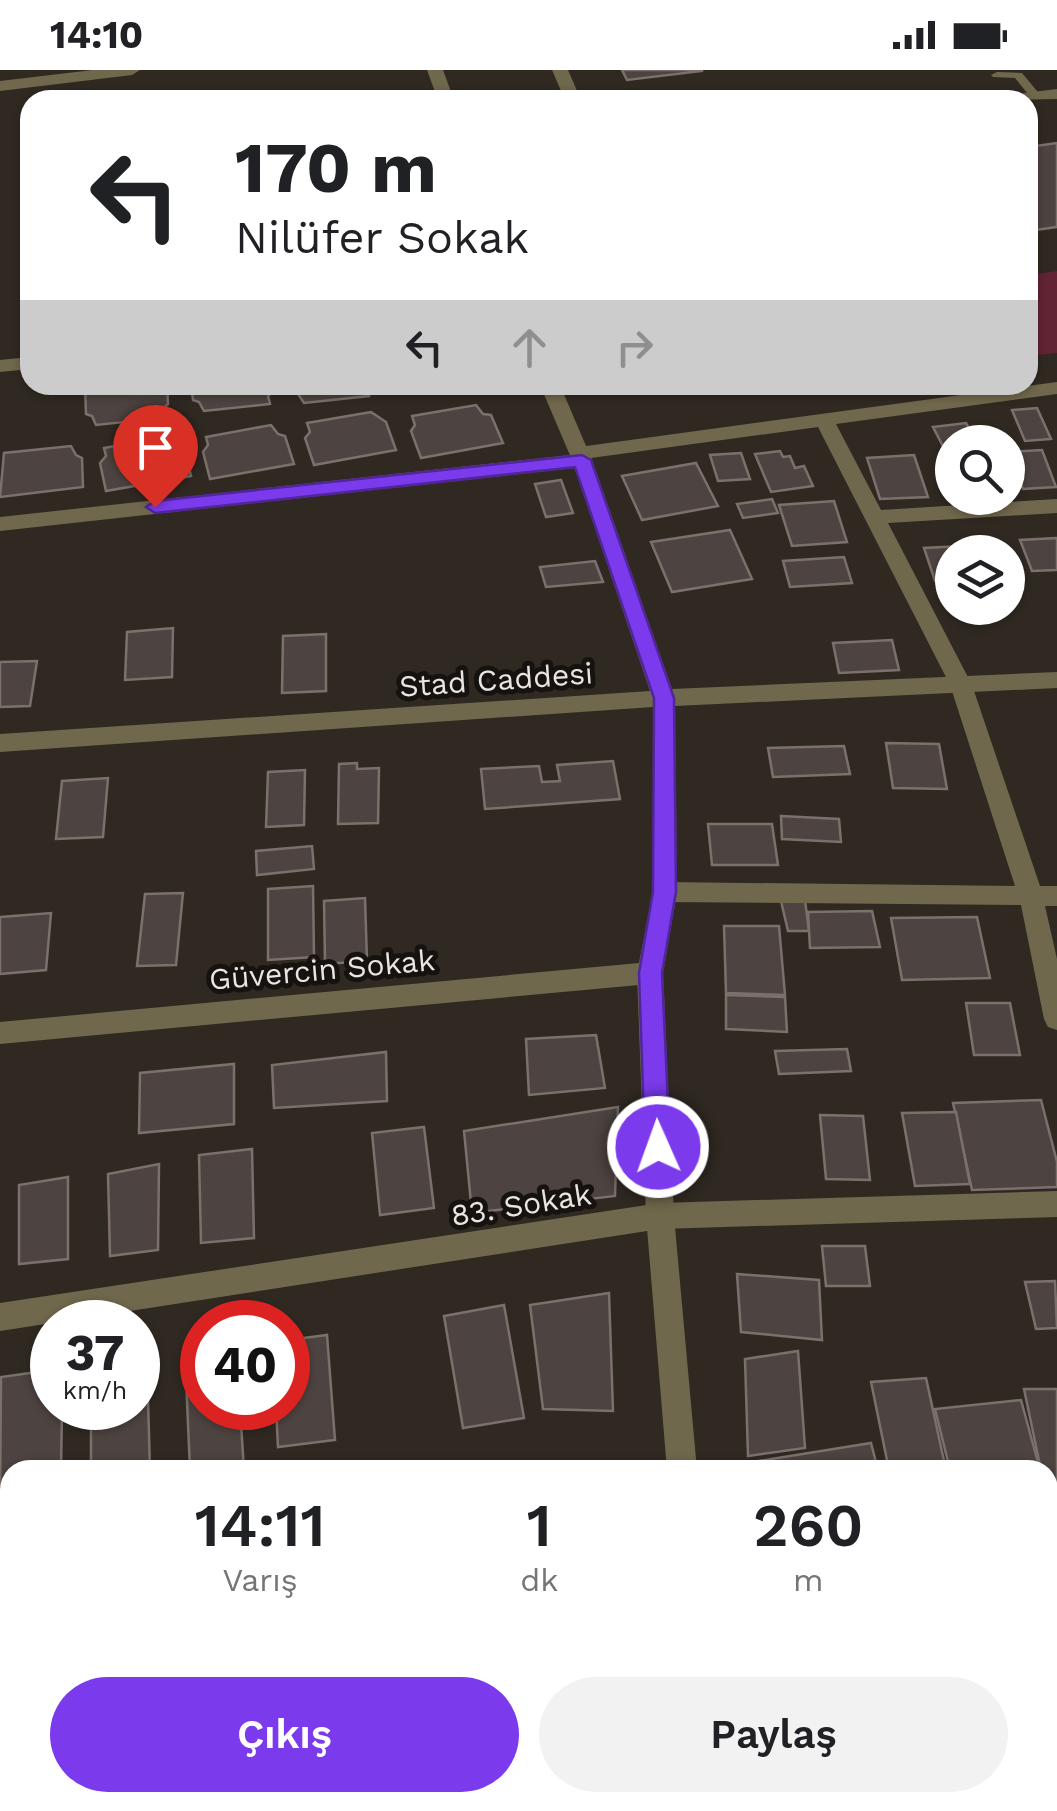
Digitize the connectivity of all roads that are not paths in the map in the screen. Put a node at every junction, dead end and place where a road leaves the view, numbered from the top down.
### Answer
1 (132, 70) edge
2 (997, 75) dead end
3 (0, 86) edge
4 (1031, 90) edge
5 (554, 395) edge
6 (1006, 395) edge
7 (824, 420) junction
8 (580, 457) junction
9 (1057, 506) edge
10 (875, 517) junction
11 (0, 524) edge
12 (1057, 680) edge
13 (961, 684) junction
14 (664, 698) junction
15 (0, 743) edge
16 (664, 892) junction
17 (1031, 896) junction
18 (1057, 896) edge
19 (650, 973) junction
20 (1057, 1019) edge
21 (0, 1033) edge
22 (1057, 1204) edge
23 (660, 1216) junction
24 (0, 1317) edge
25 (681, 1460) edge

1 - 3 street
2 - 4 lane
5 - 8 street
6 - 7 street
7 - 8 street
7 - 10 street
8 - 11 street
8 - 14 street
9 - 10 street
10 - 13 street
12 - 13 street, Stad Caddesi
13 - 14 street, Stad Caddesi
13 - 17 street
14 - 15 street, Stad Caddesi
14 - 16 street
16 - 17 street
16 - 19 street
17 - 18 street
17 - 20 street
19 - 21 street, Güvercin Sokak
19 - 23 street
22 - 23 street, 83. Sokak
23 - 24 street, 83. Sokak
23 - 25 street

